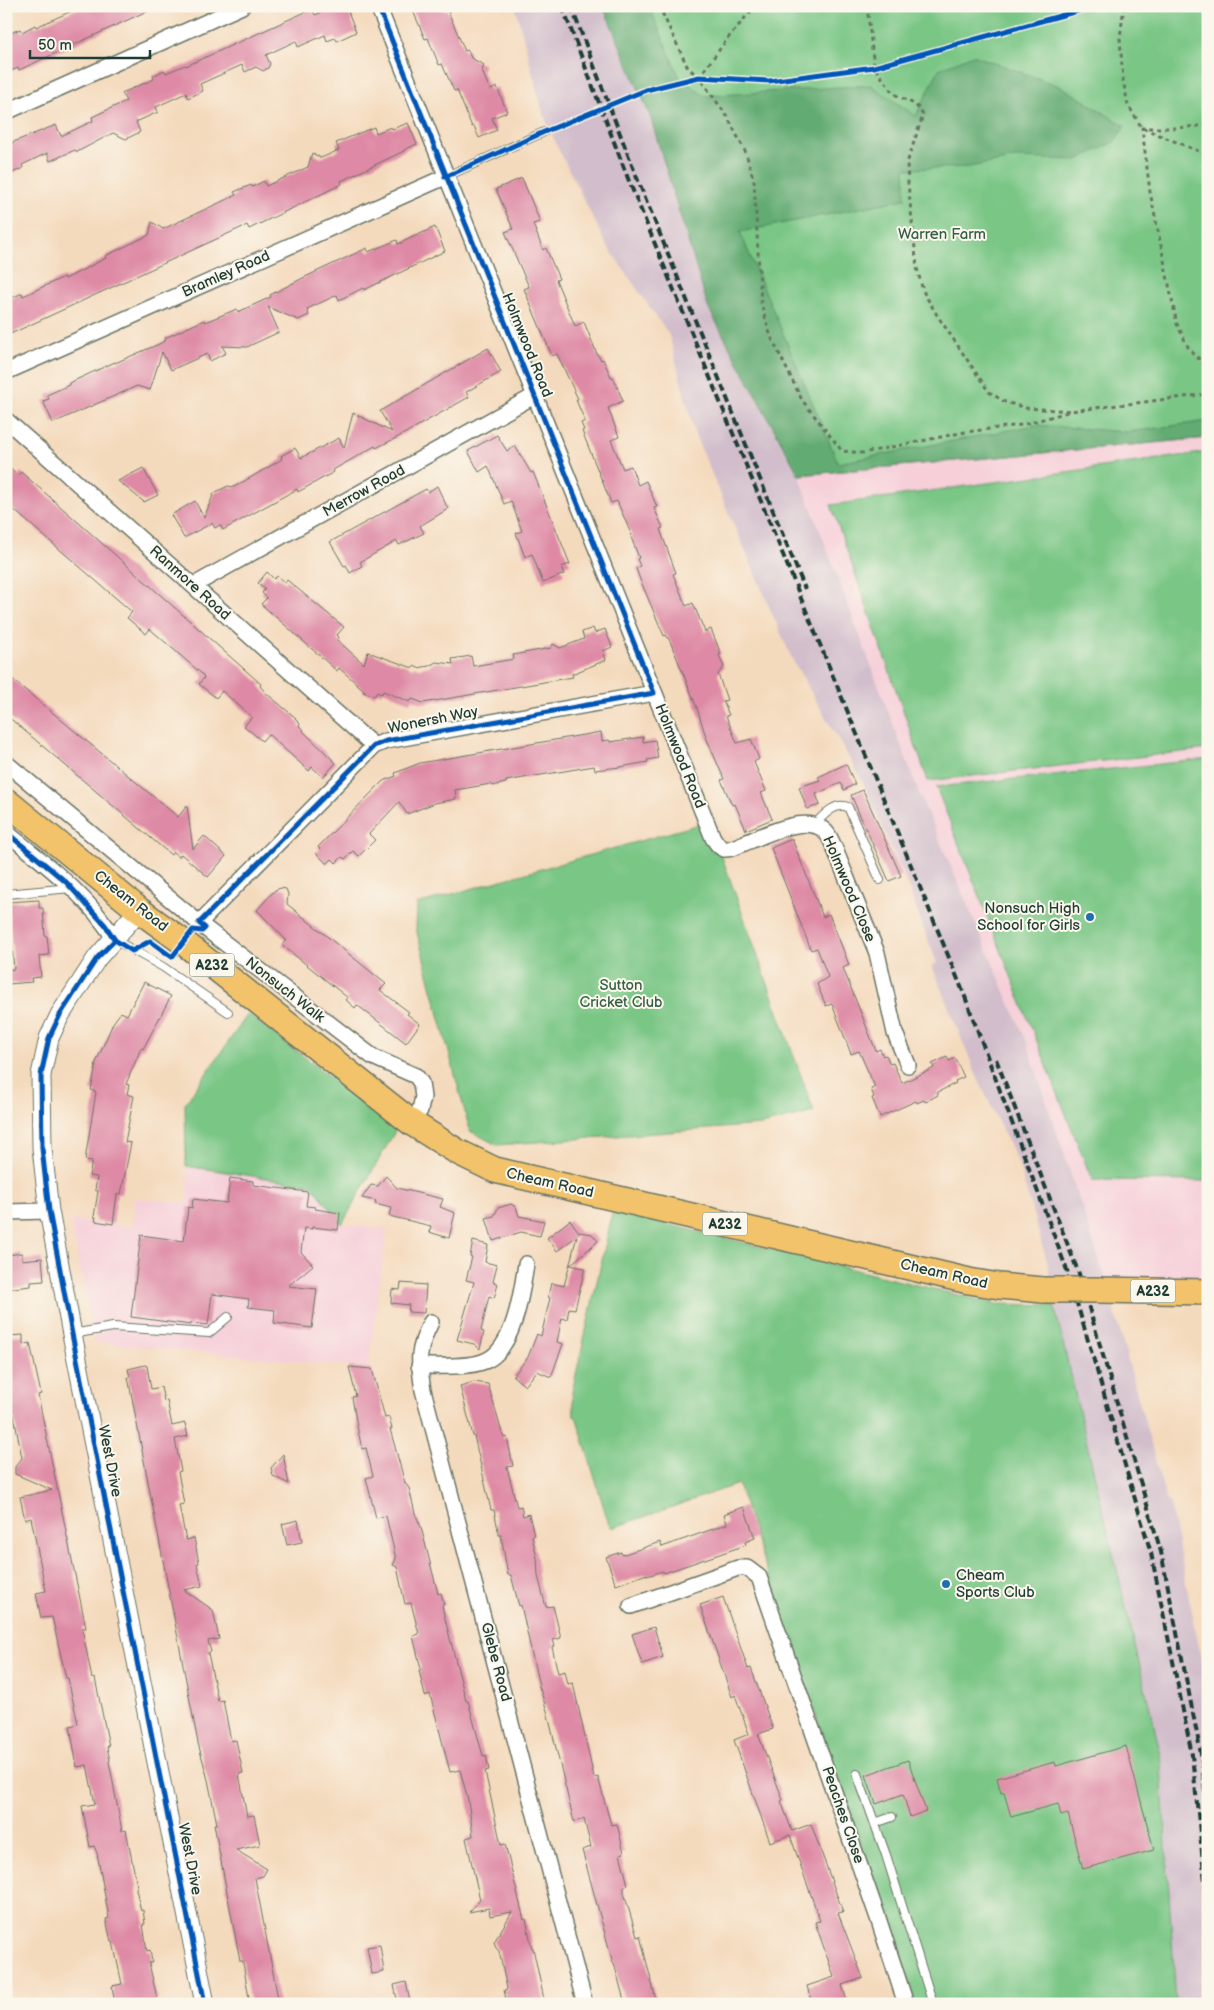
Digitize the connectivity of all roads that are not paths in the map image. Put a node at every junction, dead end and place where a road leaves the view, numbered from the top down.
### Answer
1 (242, 6) edge
2 (378, 6) edge
3 (6, 112) edge
4 (544, 132) dead end
5 (445, 177) junction
6 (6, 372) edge
7 (534, 396) junction
8 (6, 420) edge
9 (194, 586) junction
10 (654, 693) junction
11 (374, 746) junction
12 (6, 763) edge
13 (6, 802) edge
14 (814, 825) junction
15 (6, 832) edge
16 (713, 838) joint
17 (880, 880) dead end
18 (71, 888) junction
19 (6, 894) edge
20 (139, 910) junction
21 (199, 923) junction
22 (114, 940) junction
23 (228, 1012) dead end
24 (908, 1065) dead end
25 (412, 1123) junction
26 (49, 1211) junction
27 (6, 1212) edge
28 (526, 1264) dead end
29 (1208, 1292) edge
30 (228, 1317) dead end
31 (432, 1322) dead end
32 (72, 1334) junction
33 (419, 1366) junction
34 (632, 1606) dead end
35 (857, 1774) dead end
36 (892, 1817) dead end
37 (874, 1823) junction
38 (205, 2004) edge
39 (586, 2004) edge
40 (906, 2004) edge
41 (933, 2004) edge

1 - 3 street
2 - 5 street, Holmwood Road
4 - 5 lane
5 - 6 street, Bramley Road
5 - 7 street, Holmwood Road
7 - 9 street, Merrow Road
7 - 10 street, Holmwood Road
8 - 9 street, Ranmore Road
9 - 11 street, Ranmore Road
10 - 11 street, Wonersh Way
10 - 16 street, Holmwood Road
11 - 21 street, Wonersh Way
12 - 21 street, Nonsuch Walk
13 - 20 highway, Cheam Road / A232
14 - 16 street, Holmwood Close
14 - 17 lane
14 - 24 street, Holmwood Close
15 - 18 street
18 - 19 lane
18 - 22 street
20 - 22 street, West Drive
20 - 25 highway, Cheam Road / A232
21 - 25 street, Nonsuch Walk
22 - 23 lane
22 - 26 street, West Drive
25 - 29 highway, Cheam Road / A232, bridge
26 - 27 street
26 - 32 street, West Drive
28 - 33 street
30 - 32 lane
31 - 33 street, Glebe Road
32 - 38 street, West Drive
33 - 39 street, Glebe Road
34 - 40 street, Peaches Close
35 - 37 lane
36 - 37 lane
37 - 41 lane

